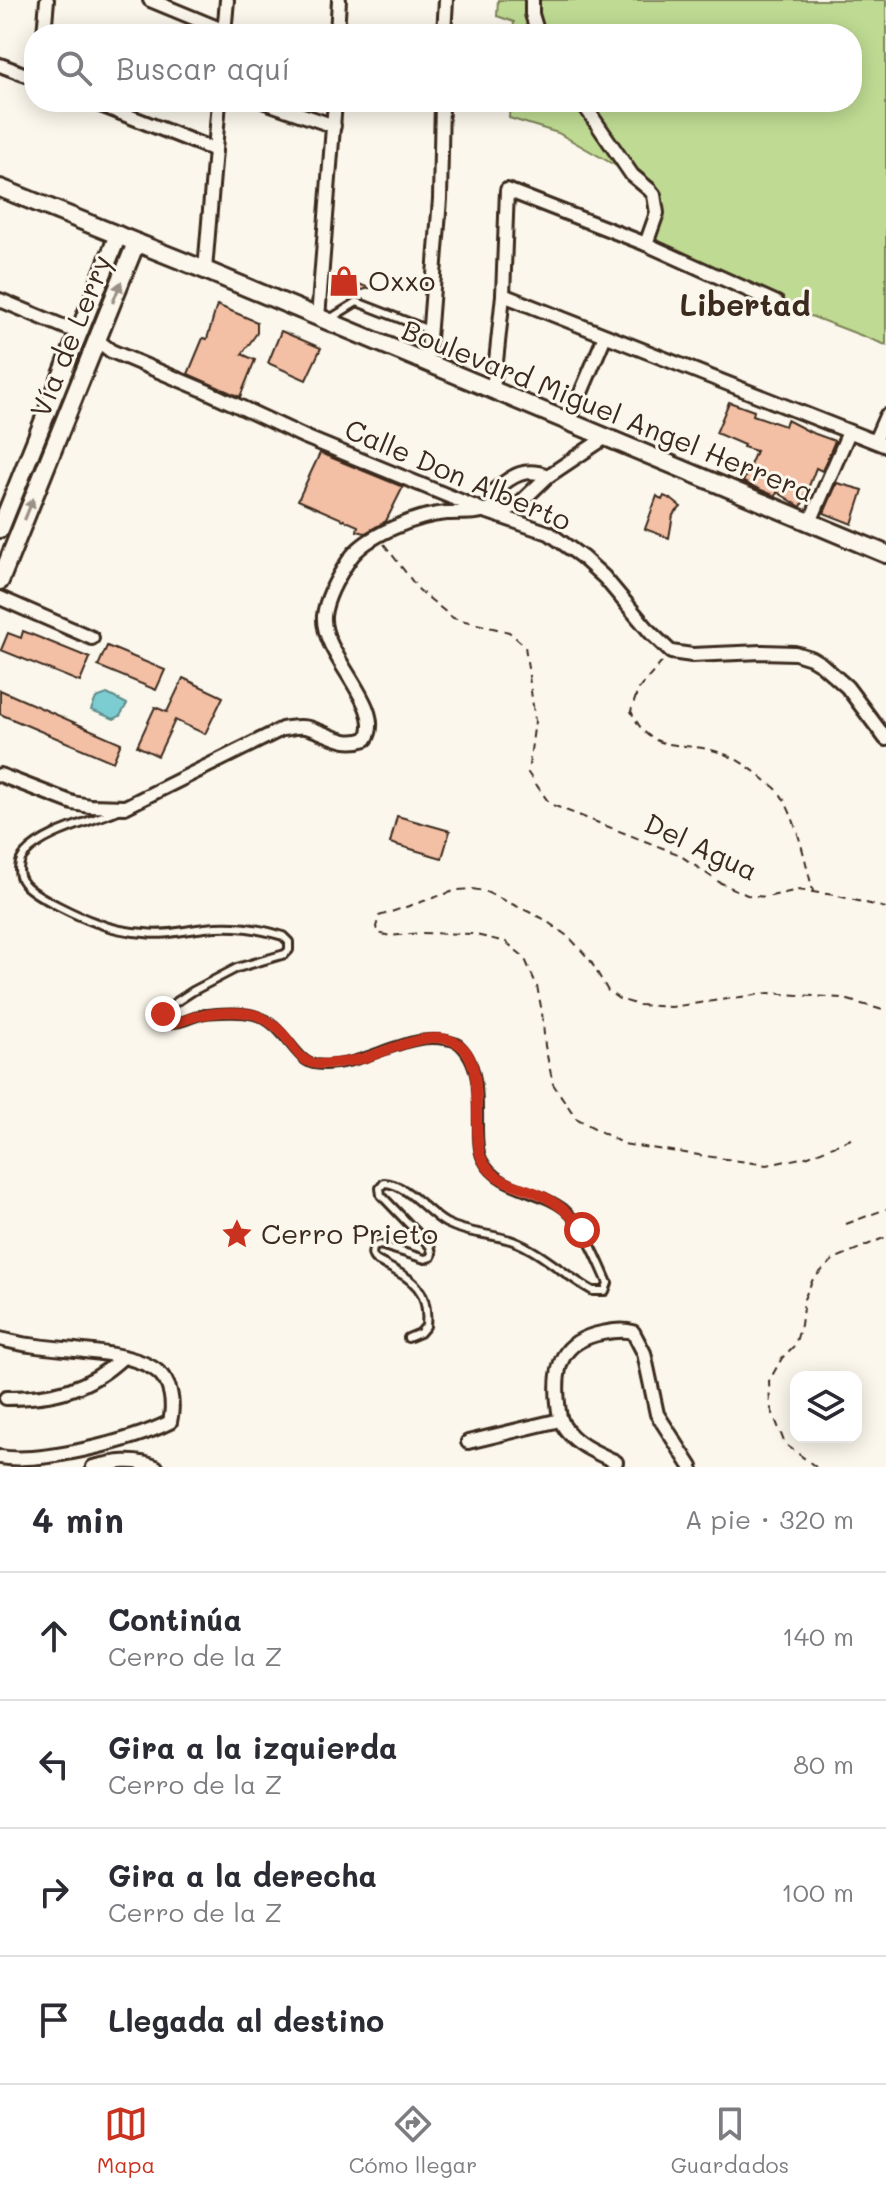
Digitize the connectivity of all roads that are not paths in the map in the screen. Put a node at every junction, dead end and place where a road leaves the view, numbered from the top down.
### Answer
1 (47, 0) edge
2 (150, 0) edge
3 (227, 0) edge
4 (339, 0) edge
5 (446, 0) edge
6 (532, 0) edge
7 (45, 24) edge
8 (206, 24) edge
9 (225, 24) edge
10 (338, 24) edge
11 (445, 24) edge
12 (535, 24) edge
13 (0, 65) edge
14 (24, 74) edge
15 (118, 112) edge
16 (218, 112) edge
17 (294, 112) edge
18 (335, 112) edge
19 (442, 112) edge
20 (589, 112) edge
21 (334, 126) junction
22 (215, 150) junction
23 (0, 188) edge
24 (118, 235) junction
25 (136, 243) junction
26 (646, 244) junction
27 (205, 270) junction
28 (503, 295) junction
29 (0, 300) edge
30 (777, 303) dead end
31 (322, 320) junction
32 (429, 330) junction
33 (79, 333) junction
34 (605, 336) junction
35 (97, 340) junction
36 (427, 364) junction
37 (493, 390) junction
38 (886, 416) edge
39 (569, 421) junction
40 (849, 432) junction
41 (606, 437) junction
42 (880, 444) edge
43 (548, 476) junction
44 (490, 508) junction
45 (810, 522) junction
46 (0, 529) edge
47 (886, 554) edge
48 (1, 574) edge
49 (0, 598) edge
50 (92, 638) dead end
51 (886, 739) edge
52 (0, 775) edge
53 (125, 807) junction
54 (408, 1338) dead end
55 (0, 1339) edge
56 (123, 1357) junction
57 (6, 1398) dead end
58 (560, 1420) junction
59 (468, 1442) dead end
60 (0, 1457) edge
61 (616, 1462) dead end
62 (93, 1467) edge
63 (156, 1467) edge
64 (691, 1467) edge

1 - 7 street
2 - 8 street
3 - 9 street
4 - 10 street
5 - 11 street
6 - 12 street
13 - 14 street
15 - 22 street
16 - 22 street
17 - 21 street
18 - 21 street
19 - 32 street
20 - 26 street
21 - 31 street
22 - 27 street
23 - 24 street, Boulevard Miguel Angel Herrera
24 - 25 street, Boulevard Miguel Angel Herrera
24 - 33 street, Vía de Lerry
25 - 27 street, Boulevard Miguel Angel Herrera
35 -> 25 street, Vía de Lerry
26 - 28 street
26 - 30 street
27 - 31 street, Boulevard Miguel Angel Herrera
28 - 34 street
28 - 37 street
29 - 33 street
31 - 32 lane
31 - 36 street, Boulevard Miguel Angel Herrera
32 - 36 street
33 - 46 street, Vía de Lerry
34 - 39 street
34 - 40 street
35 - 44 street, Calle Don Alberto
48 -> 35 street, Vía de Lerry
36 - 37 street, Boulevard Miguel Angel Herrera
37 - 39 street, Boulevard Miguel Angel Herrera
38 - 42 street
39 - 41 street, Boulevard Miguel Angel Herrera
40 - 42 street
40 - 45 street
41 - 43 street
41 - 45 street, Boulevard Miguel Angel Herrera
43 - 44 street
43 - 44 street
44 - 51 street, Calle Don Alberto
44 - 53 street
45 - 47 street, Boulevard Miguel Angel Herrera
49 - 50 street
52 - 53 street
53 - 54 lane
55 - 56 street
56 - 57 street
56 - 60 street
58 - 59 street
58 - 61 street
58 - 64 street
62 - 63 street

